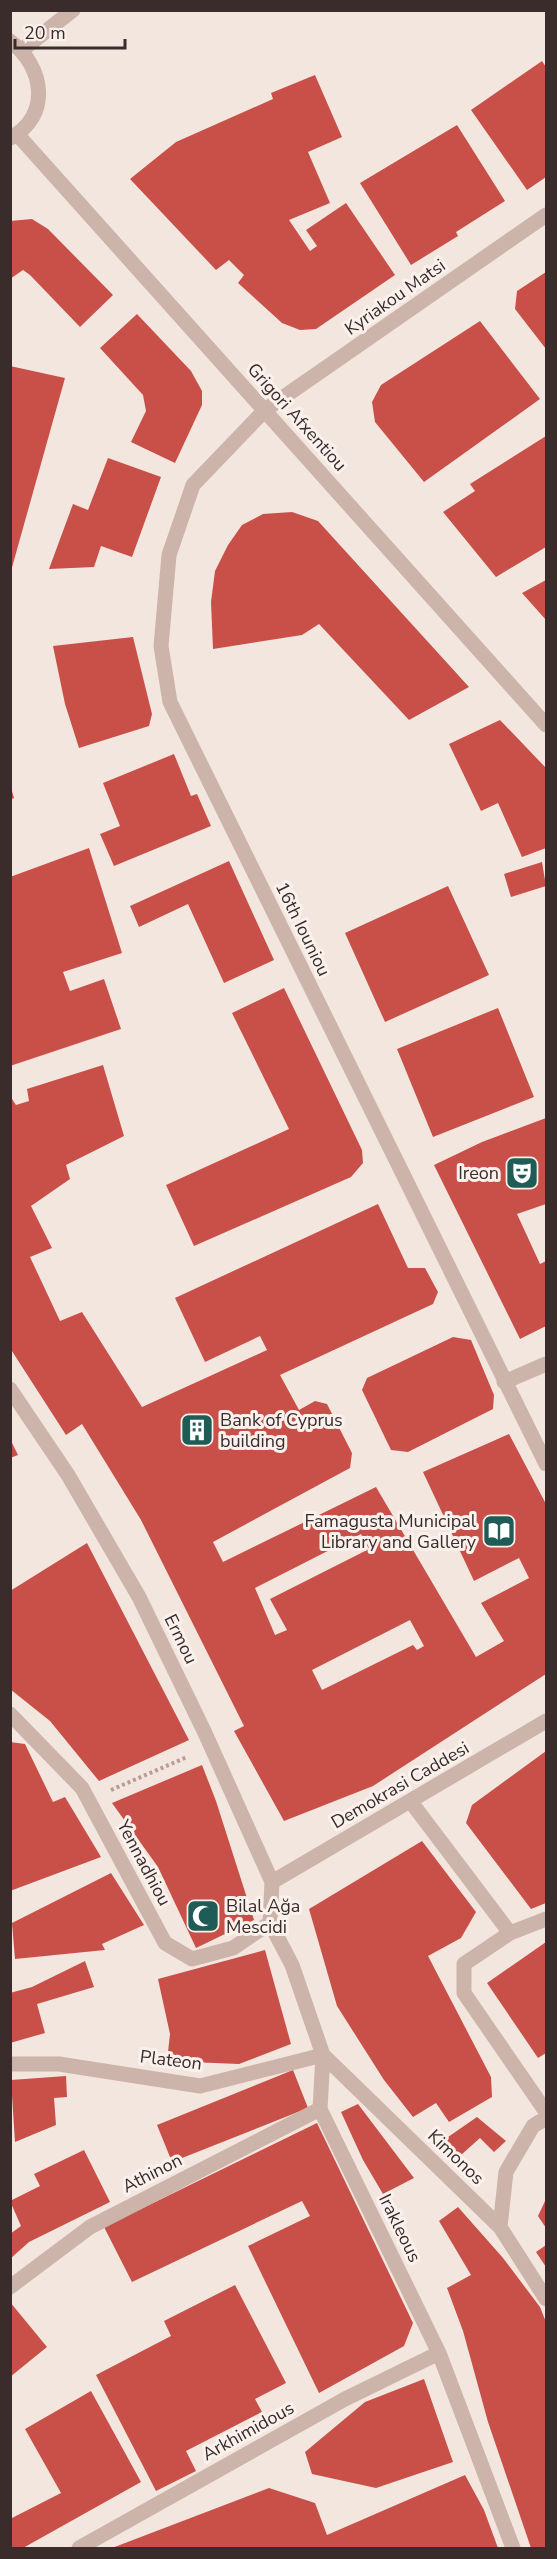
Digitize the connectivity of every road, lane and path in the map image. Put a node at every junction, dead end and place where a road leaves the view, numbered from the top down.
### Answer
1 (73, 10) edge
2 (16, 45) edge
3 (14, 136) edge
4 (546, 215) edge
5 (265, 410) junction
6 (546, 725) edge
7 (546, 1364) edge
8 (504, 1382) junction
9 (10, 1389) edge
10 (546, 1464) edge
11 (10, 1714) edge
12 (546, 1721) edge
13 (211, 1747) junction
14 (88, 1800) junction
15 (411, 1802) junction
16 (272, 1882) junction
17 (546, 1919) edge
18 (270, 1923) junction
19 (510, 1933) junction
20 (323, 2055) junction
21 (10, 2064) edge
22 (320, 2109) junction
23 (546, 2112) edge
24 (546, 2118) edge
25 (500, 2227) junction
26 (10, 2287) edge
27 (546, 2299) edge
28 (439, 2353) junction
29 (79, 2548) edge
30 (513, 2548) edge

1 - 2 street
2 - 3 street
3 - 5 street, Grigori Afxentiou
4 - 5 street, Kyriakou Matsi
5 - 6 street, Grigori Afxentiou
5 - 8 street, 16th Iouniou
7 - 8 street
8 - 10 street, 16th Iouniou
9 - 13 street, Ermou
11 - 14 street, Yennadhiou
12 - 15 street, Demokrasi Caddesi
13 - 14 path
13 - 16 street, Ermou
14 - 18 street, Yennadhiou
15 - 16 street, Demokrasi Caddesi
15 - 19 street
16 - 18 street, Ermou
17 - 19 street
18 - 20 street, Irakleous
19 - 23 street
20 - 21 street, Plateon
20 - 22 street, Irakleous
20 - 25 street, Kimonos
22 - 26 street, Athinon
22 - 28 street, Irakleous
24 - 25 street
25 - 27 street, Kimonos
28 - 29 street, Arkhimidous
28 - 30 street, Irakleous

